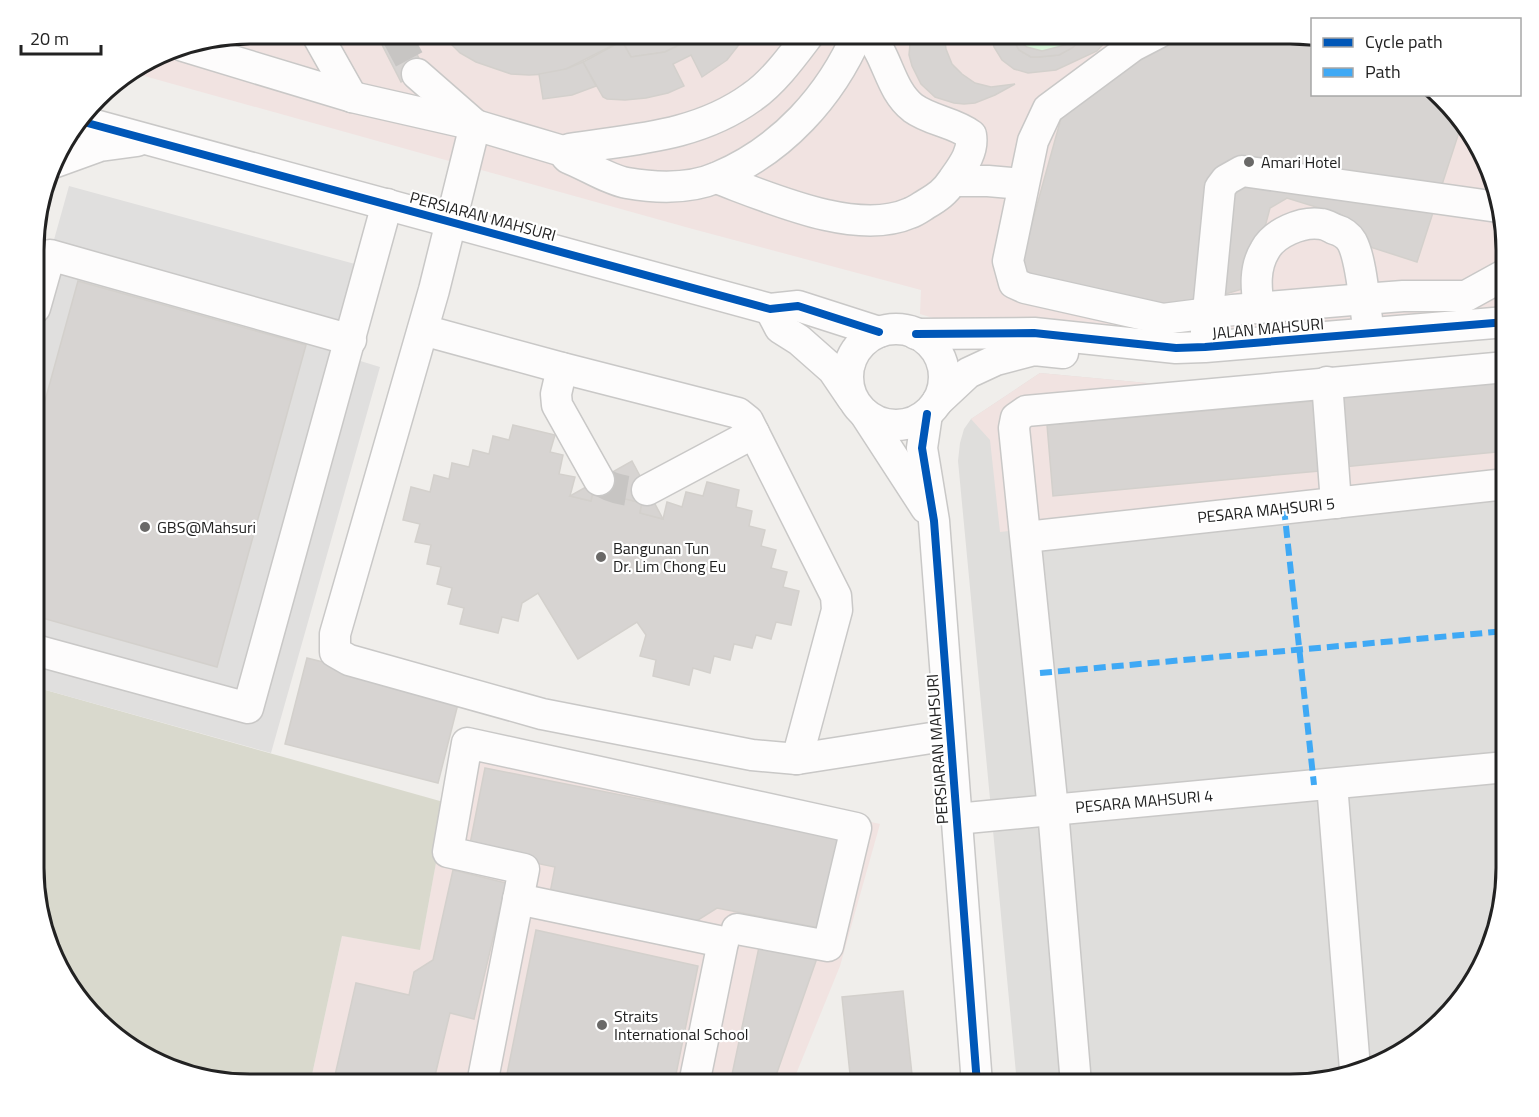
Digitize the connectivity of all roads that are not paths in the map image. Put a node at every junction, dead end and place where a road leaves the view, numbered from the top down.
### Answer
1 (322, 44) edge
2 (802, 44) edge
3 (854, 44) edge
4 (875, 44) edge
5 (1137, 44) edge
6 (198, 50) edge
7 (417, 74) tunnel mouth
8 (352, 97) junction
9 (96, 112) edge
10 (87, 124) edge
11 (476, 125) junction
12 (146, 140) junction
13 (566, 152) junction
14 (65, 159) edge
15 (717, 178) junction
16 (953, 181) junction
17 (1023, 184) junction
18 (387, 204) junction
19 (1490, 206) edge
20 (451, 222) junction
21 (44, 276) edge
22 (1495, 280) edge
23 (1364, 299) junction
24 (1259, 308) junction
25 (770, 309) junction
26 (1207, 313) junction
27 (1495, 323) edge
28 (423, 330) junction
29 (879, 332) junction
30 (916, 333) junction
31 (1370, 333) junction
32 (351, 340) junction
33 (1495, 340) edge
34 (1034, 342) junction
35 (1205, 347) junction
36 (562, 368) junction
37 (1495, 368) edge
38 (1327, 382) junction
39 (932, 408) junction
40 (860, 409) junction
41 (754, 433) junction
42 (599, 480) tunnel mouth
43 (1495, 485) edge
44 (647, 490) tunnel mouth
45 (1336, 503) junction
46 (934, 521) junction
47 (1026, 537) junction
48 (44, 652) edge
49 (950, 735) junction
50 (797, 759) junction
51 (1495, 768) edge
52 (1332, 784) junction
53 (1053, 810) junction
54 (956, 819) junction
55 (518, 899) junction
56 (733, 928) junction
57 (1355, 1063) edge
58 (484, 1073) edge
59 (697, 1073) edge
60 (976, 1074) edge
61 (1075, 1074) edge

1 - 8 street
2 - 13 street
3 - 15 street
4 - 16 street
5 - 17 street
6 - 8 street
7 - 11 street
8 - 11 street
9 - 12 street
10 - 12 street, PERSIARAN MAHSURI
11 - 13 street
11 - 20 street
12 - 14 street
12 - 18 street, PERSIARAN MAHSURI
13 - 15 street
15 - 16 street
16 - 17 street
17 - 26 street
18 - 20 street, PERSIARAN MAHSURI
18 - 32 street
19 - 26 street
20 - 25 street, PERSIARAN MAHSURI
20 - 28 street
21 - 32 street
22 - 23 street
23 - 24 street
23 - 24 street
23 - 31 street
24 - 26 street
25 - 29 street, PERSIARAN MAHSURI
25 - 40 street, PERSIARAN MAHSURI
26 - 35 street
27 - 31 street, JALAN MAHSURI
28 - 36 street
28 - 50 street
29 - 30 street
29 - 40 street
30 - 34 street
30 - 39 street
31 - 35 street, JALAN MAHSURI
32 - 48 street
33 - 34 street, JALAN MAHSURI
34 - 35 street, JALAN MAHSURI
34 - 39 street
36 - 41 street
36 - 42 street
37 - 38 street
38 - 45 street
38 - 47 street
39 - 40 street
39 - 46 street, PERSIARAN MAHSURI
40 - 46 street, PERSIARAN MAHSURI
41 - 44 street
41 - 50 street
43 - 45 street, PESARA MAHSURI 5
45 - 47 street, PESARA MAHSURI 5
46 - 49 street, PERSIARAN MAHSURI
47 - 53 street
49 - 50 street
49 - 54 street, PERSIARAN MAHSURI
51 - 52 street, PESARA MAHSURI 4
52 - 53 street, PESARA MAHSURI 4
52 - 57 street
53 - 54 street, PESARA MAHSURI 4
53 - 61 street
54 - 60 street, PERSIARAN MAHSURI
55 - 56 street
55 - 56 street
55 - 58 street
56 - 59 street

